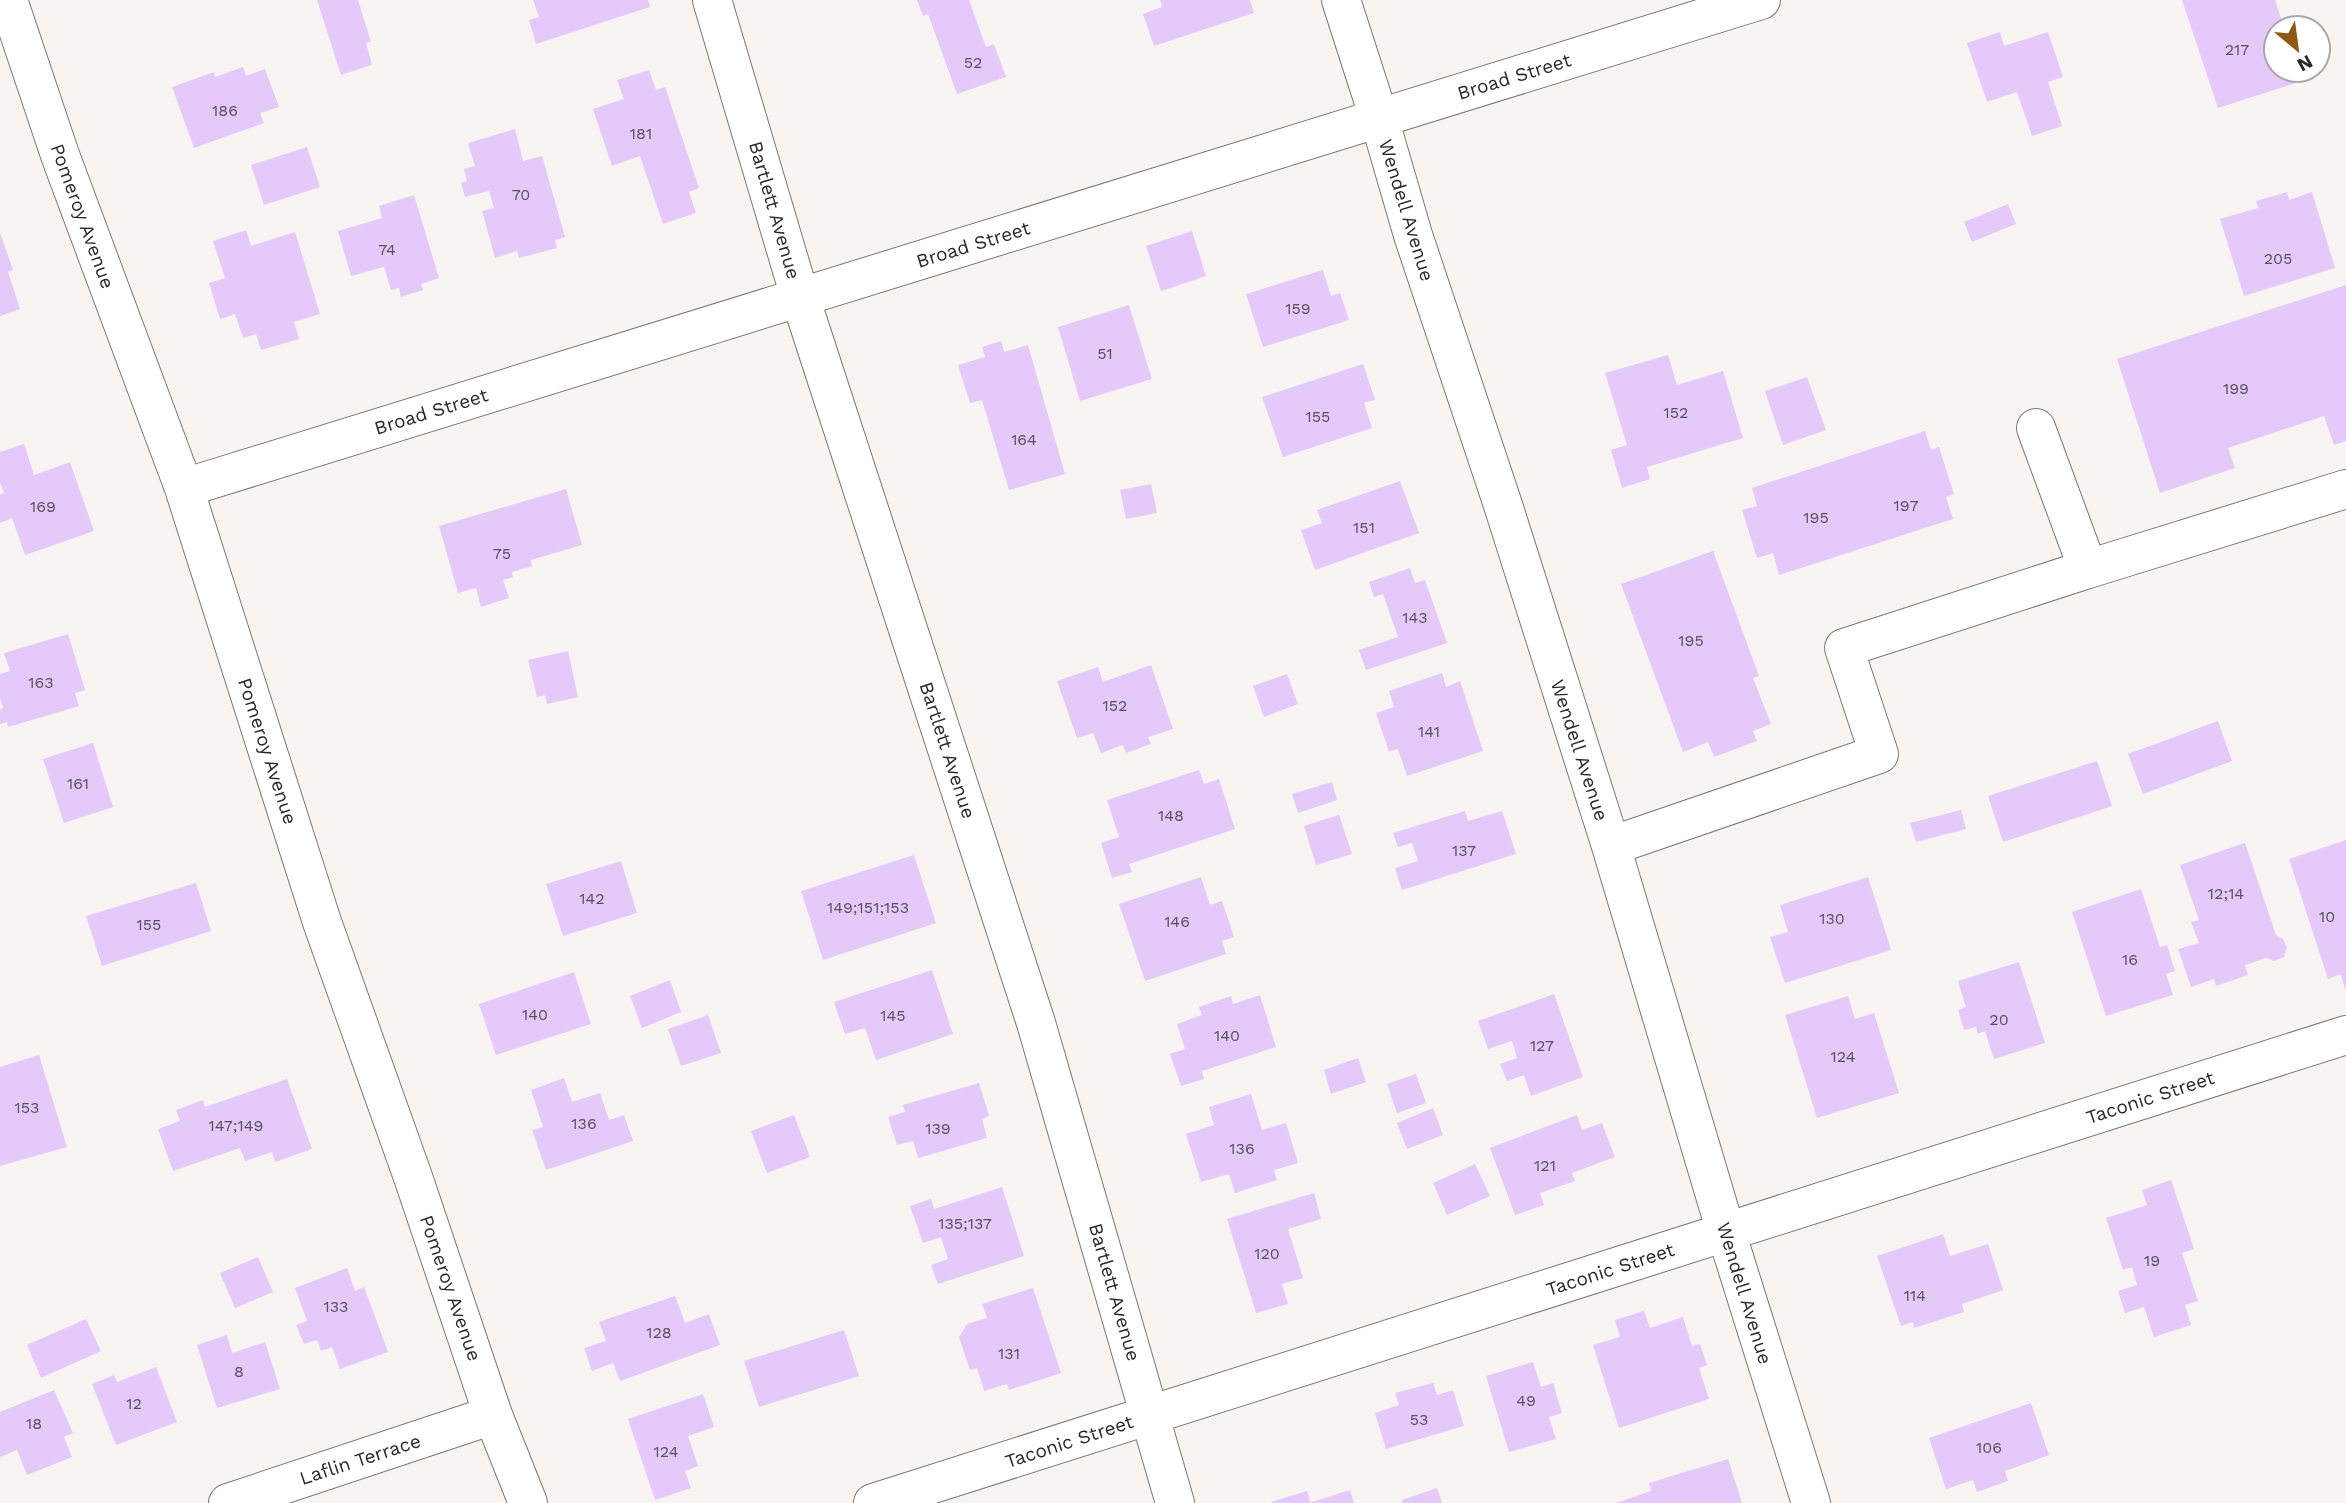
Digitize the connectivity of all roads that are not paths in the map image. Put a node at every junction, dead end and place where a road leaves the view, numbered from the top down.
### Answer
1 (8, 0) edge
2 (712, 0) edge
3 (1341, 0) edge
4 (1761, 0) edge
5 (1379, 118) junction
6 (800, 297) junction
7 (2036, 428) dead end
8 (184, 488) junction
9 (2346, 489) edge
10 (2088, 569) junction
11 (1611, 846) junction
12 (2346, 1035) edge
13 (1726, 1232) junction
14 (493, 1415) junction
15 (1151, 1415) junction
16 (228, 1503) edge
17 (528, 1503) edge
18 (873, 1503) edge
19 (1175, 1503) edge
20 (1811, 1503) edge

1 - 8 street, Pomeroy Avenue
2 - 6 street, Bartlett Avenue
3 - 5 street, Wendell Avenue
4 - 5 street, Broad Street
5 - 6 street, Broad Street
5 - 11 street, Wendell Avenue
6 - 8 street, Broad Street
6 - 15 street, Bartlett Avenue
7 - 10 street
8 - 14 street, Pomeroy Avenue
9 - 10 street
10 - 11 street
11 - 13 street, Wendell Avenue
12 - 13 street, Taconic Street
13 - 15 street, Taconic Street
13 - 20 street, Wendell Avenue
14 - 16 street, Laflin Terrace
14 - 17 street, Pomeroy Avenue
15 - 18 street, Taconic Street
15 - 19 street, Bartlett Avenue

